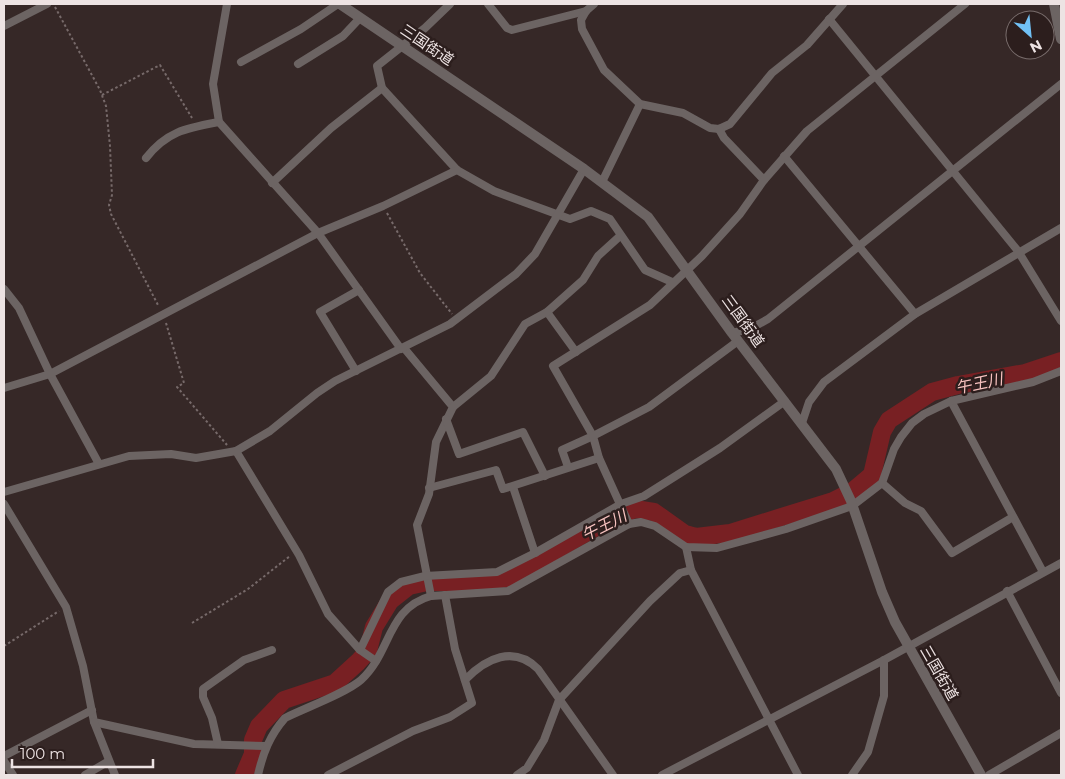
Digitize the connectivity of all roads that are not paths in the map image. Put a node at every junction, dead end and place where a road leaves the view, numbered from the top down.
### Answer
1 (47, 4) edge
2 (227, 4) edge
3 (339, 4) edge
4 (450, 4) edge
5 (488, 4) edge
6 (594, 4) edge
7 (843, 4) edge
8 (965, 4) edge
9 (1054, 4) edge
10 (586, 11) junction
11 (360, 18) junction
12 (829, 19) junction
13 (4, 26) edge
14 (1061, 39) edge
15 (402, 46) junction
16 (241, 62) dead end
17 (298, 64) dead end
18 (874, 76) junction
19 (1061, 84) edge
20 (382, 88) junction
21 (640, 104) junction
22 (219, 122) junction
23 (720, 129) junction
24 (784, 156) junction
25 (146, 158) dead end
26 (584, 169) junction
27 (457, 170) junction
28 (952, 172) junction
29 (764, 180) junction
30 (602, 182) junction
31 (272, 183) junction
32 (560, 213) junction
33 (1061, 228) edge
34 (318, 233) junction
35 (620, 236) junction
36 (860, 247) junction
37 (1018, 251) junction
38 (687, 268) junction
39 (672, 282) junction
40 (4, 289) edge
41 (359, 290) junction
42 (547, 312) junction
43 (915, 314) junction
44 (1061, 321) edge
45 (735, 337) junction
46 (402, 348) junction
47 (576, 352) junction
48 (356, 371) junction
49 (1061, 372) edge
50 (50, 374) junction
51 (4, 388) edge
52 (784, 401) junction
53 (951, 402) junction
54 (453, 407) junction
55 (446, 419) junction
56 (802, 422) junction
57 (593, 436) junction
58 (235, 452) junction
59 (599, 458) junction
60 (99, 464) junction
61 (568, 467) junction
62 (545, 476) junction
63 (882, 483) junction
64 (513, 487) junction
65 (429, 488) junction
66 (4, 492) edge
67 (4, 504) edge
68 (621, 504) junction
69 (852, 504) junction
70 (1013, 517) junction
71 (629, 522) junction
72 (686, 547) junction
73 (535, 553) junction
74 (1061, 563) edge
75 (691, 570) junction
76 (1042, 572) junction
77 (425, 576) junction
78 (1007, 591) junction
79 (430, 594) junction
80 (445, 595) junction
81 (907, 646) junction
82 (272, 650) dead end
83 (360, 650) junction
84 (884, 660) junction
85 (375, 661) junction
86 (466, 680) junction
87 (1061, 693) edge
88 (559, 700) junction
89 (92, 710) junction
90 (769, 718) junction
91 (94, 722) junction
92 (1061, 733) edge
93 (218, 744) junction
94 (263, 746) junction
95 (4, 756) edge
96 (4, 761) edge
97 (109, 761) junction
98 (13, 775) edge
99 (85, 775) edge
100 (115, 775) edge
101 (258, 775) edge
102 (328, 775) edge
103 (517, 775) edge
104 (613, 775) edge
105 (662, 775) edge
106 (798, 775) edge
107 (852, 775) edge
108 (981, 775) edge
109 (989, 775) edge

1 - 13 street
2 - 22 street
3 - 11 street, 三国街道
3 - 16 street
4 - 15 street
5 - 10 street
6 - 10 street
7 - 12 street
8 - 18 street
9 - 14 street
10 - 21 street
11 - 15 street, 三国街道
11 - 17 street
12 - 18 street
12 - 23 street
15 - 20 street
15 - 26 street, 三国街道
18 - 24 street
18 - 28 street
19 - 28 street
20 - 27 street
20 - 31 street
21 - 23 street
21 - 30 street
22 - 25 street
22 - 31 street
23 - 29 street
24 - 29 street
24 - 36 street
26 - 30 street, 三国街道
26 - 32 street
27 - 32 street
27 - 34 street
28 - 36 street
28 - 37 street
29 - 38 street
30 - 38 street, 三国街道
31 - 34 street
32 - 35 street
32 - 46 street
33 - 37 street
34 - 41 street
34 - 50 street
35 - 39 street
35 - 42 street
36 - 43 street
36 - 45 street
37 - 43 street
37 - 44 street
38 - 39 street
38 - 45 street, 三国街道
39 - 47 street
40 - 50 street
41 - 46 street
41 - 48 street
42 - 47 street
42 - 54 street
43 - 56 street
45 - 52 street, 三国街道
45 - 57 street
46 - 48 street
46 - 54 street
47 - 57 street
48 - 58 street
49 - 53 street
50 - 51 street
50 - 60 street
52 - 56 street, 三国街道
52 - 68 street
53 - 63 street
53 - 70 street
54 - 55 street
55 - 62 street
55 - 65 street
56 - 69 street, 三国街道
57 - 59 street
57 - 61 street
58 - 60 street
58 - 83 street
59 - 61 street
59 - 68 street
60 - 66 street
61 - 62 street
62 - 64 street
63 - 69 street
63 - 70 street
64 - 65 street
64 - 73 street
65 - 77 street
67 - 89 street
68 - 71 street
68 - 73 street
69 - 72 street
69 - 81 street, 三国街道
70 - 76 street
71 - 72 street
71 - 80 street
72 - 75 street
73 - 77 street
74 - 76 street
75 - 88 street
75 - 90 street
76 - 78 street
77 - 79 street
77 - 83 street
78 - 81 street
78 - 87 street
79 - 80 street
79 - 85 street
80 - 86 street
81 - 84 street
81 - 108 street, 三国街道
82 - 93 street
83 - 85 street
84 - 90 street
84 - 107 street
85 - 94 street
86 - 88 street
86 - 102 street
88 - 103 street
88 - 104 street
89 - 91 street
89 - 95 street
90 - 105 street
90 - 106 street
91 - 93 street
91 - 97 street
92 - 109 street
93 - 94 street
94 - 101 street
96 - 98 street
97 - 99 street
97 - 100 street

